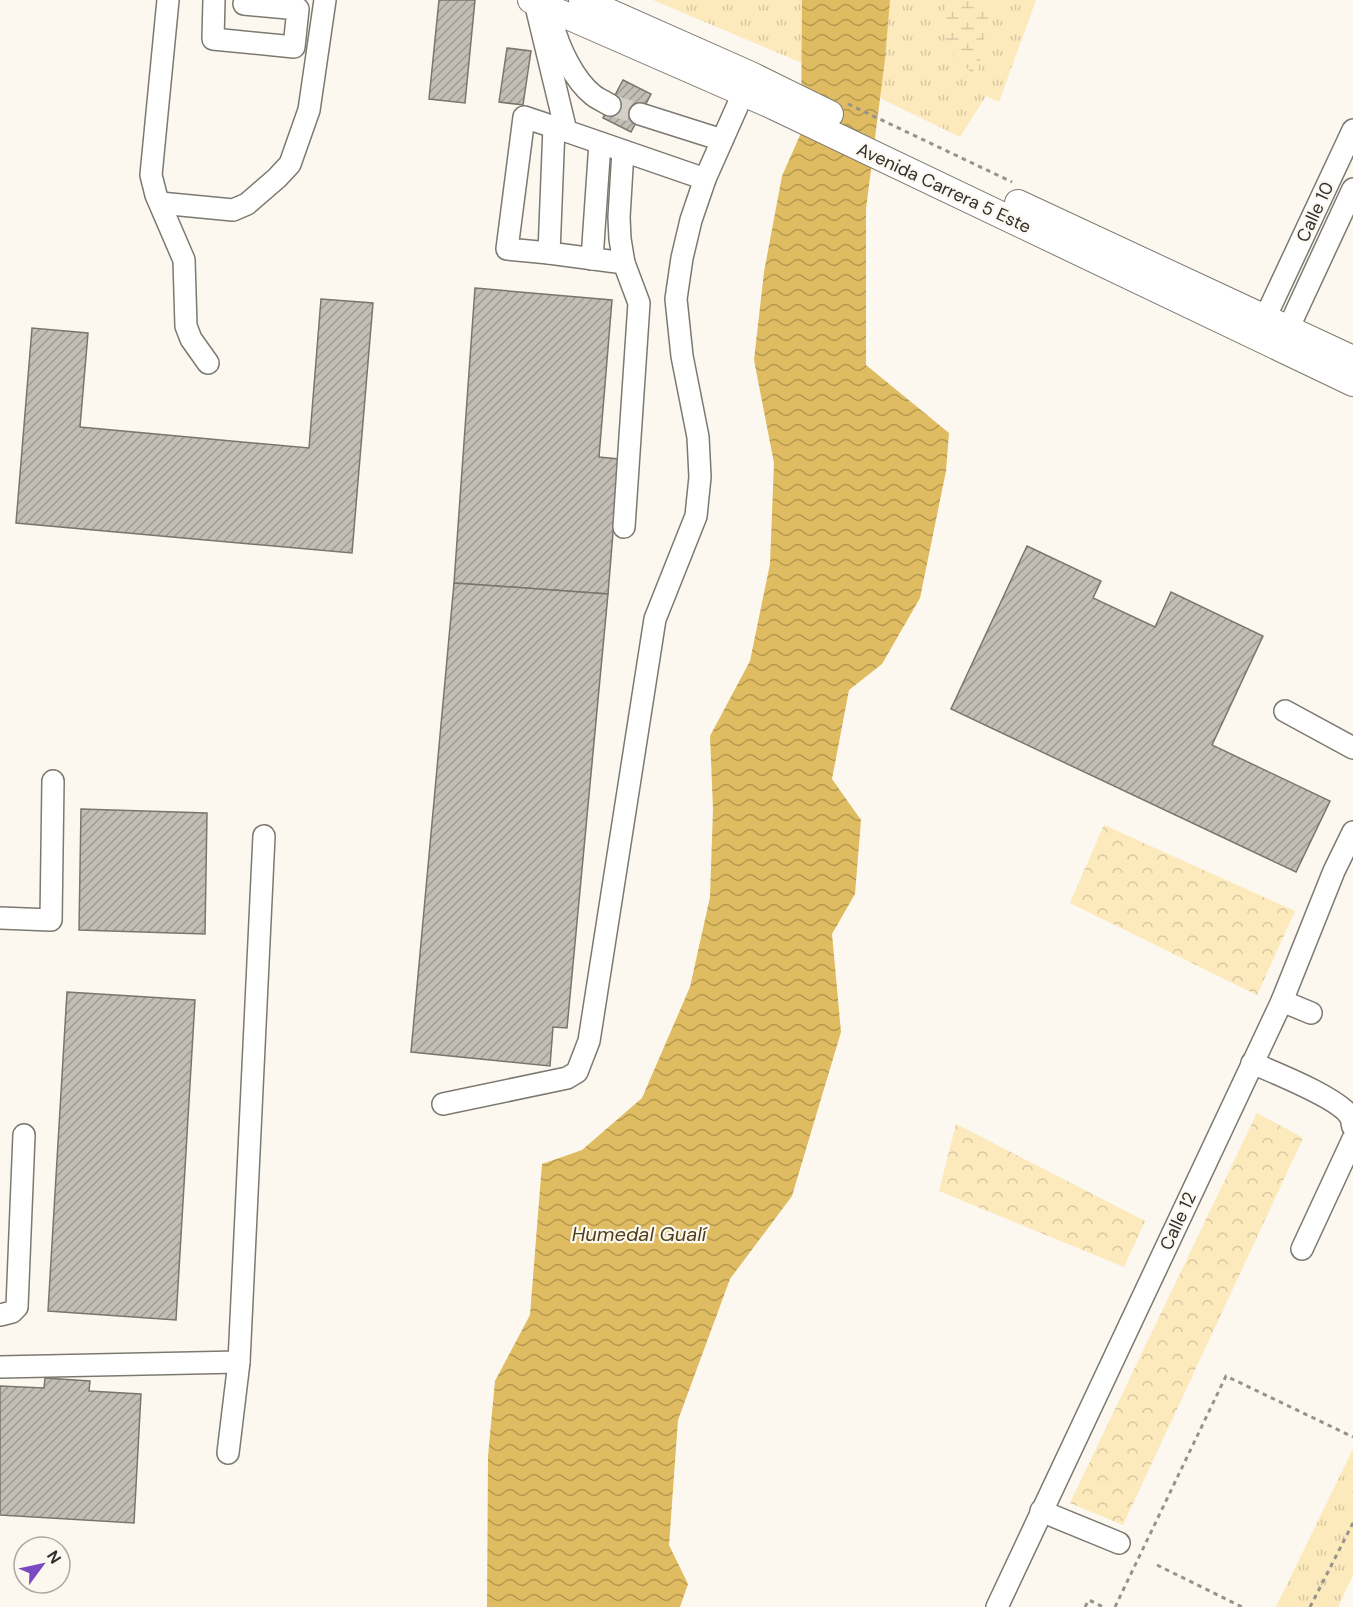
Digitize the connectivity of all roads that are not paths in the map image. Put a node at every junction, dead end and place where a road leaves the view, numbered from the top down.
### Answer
1 (166, 0) edge
2 (214, 0) edge
3 (325, 0) edge
4 (582, 0) edge
5 (538, 3) edge
6 (244, 4) dead end
7 (747, 84) junction
8 (610, 105) tunnel mouth
9 (640, 114) tunnel mouth
10 (560, 129) junction
11 (1353, 130) edge
12 (722, 140) junction
13 (600, 143) junction
14 (623, 151) junction
15 (705, 179) junction
16 (1353, 189) edge
17 (159, 203) junction
18 (549, 254) junction
19 (592, 259) junction
20 (624, 263) junction
21 (1278, 324) junction
22 (1353, 359) edge
23 (208, 363) dead end
24 (1353, 383) edge
25 (624, 527) dead end
26 (1285, 711) dead end
27 (1353, 748) edge
28 (53, 781) dead end
29 (1353, 832) edge
30 (264, 836) dead end
31 (0, 918) edge
32 (1282, 1001) junction
33 (1311, 1013) dead end
34 (1252, 1063) junction
35 (442, 1104) dead end
36 (1353, 1127) edge
37 (24, 1135) dead end
38 (1353, 1139) edge
39 (1302, 1249) dead end
40 (0, 1315) edge
41 (239, 1362) junction
42 (0, 1367) edge
43 (228, 1453) dead end
44 (1041, 1511) junction
45 (1119, 1544) dead end
46 (997, 1607) edge

1 - 17 street
2 - 6 street
3 - 17 street
4 - 7 main road, Avenida Carrera 5 Este
5 - 7 main road, Avenida Carrera 5 Este
5 - 8 street
5 - 10 street
7 - 12 street
7 - 21 main road, Avenida Carrera 5 Este
9 - 12 street
10 - 13 street
10 - 18 street
10 - 18 street
11 - 21 street, Calle 10
12 - 15 street
13 - 14 street
13 - 19 street
14 - 15 street
14 - 20 street
15 - 35 street
16 - 21 street, Calle 10
17 - 23 street
18 - 19 street
19 - 20 street
20 - 25 street
21 - 22 main road, Avenida Carrera 5 Este
21 - 24 main road, Avenida Carrera 5 Este
26 - 27 street
28 - 31 street
29 - 32 street, Calle 12
30 - 41 street
32 - 33 street
32 - 34 street, Calle 12
34 - 36 street
34 - 44 street, Calle 12
37 - 40 street
38 - 39 street
41 - 42 street
41 - 43 street
44 - 45 street
44 - 46 street, Calle 12

